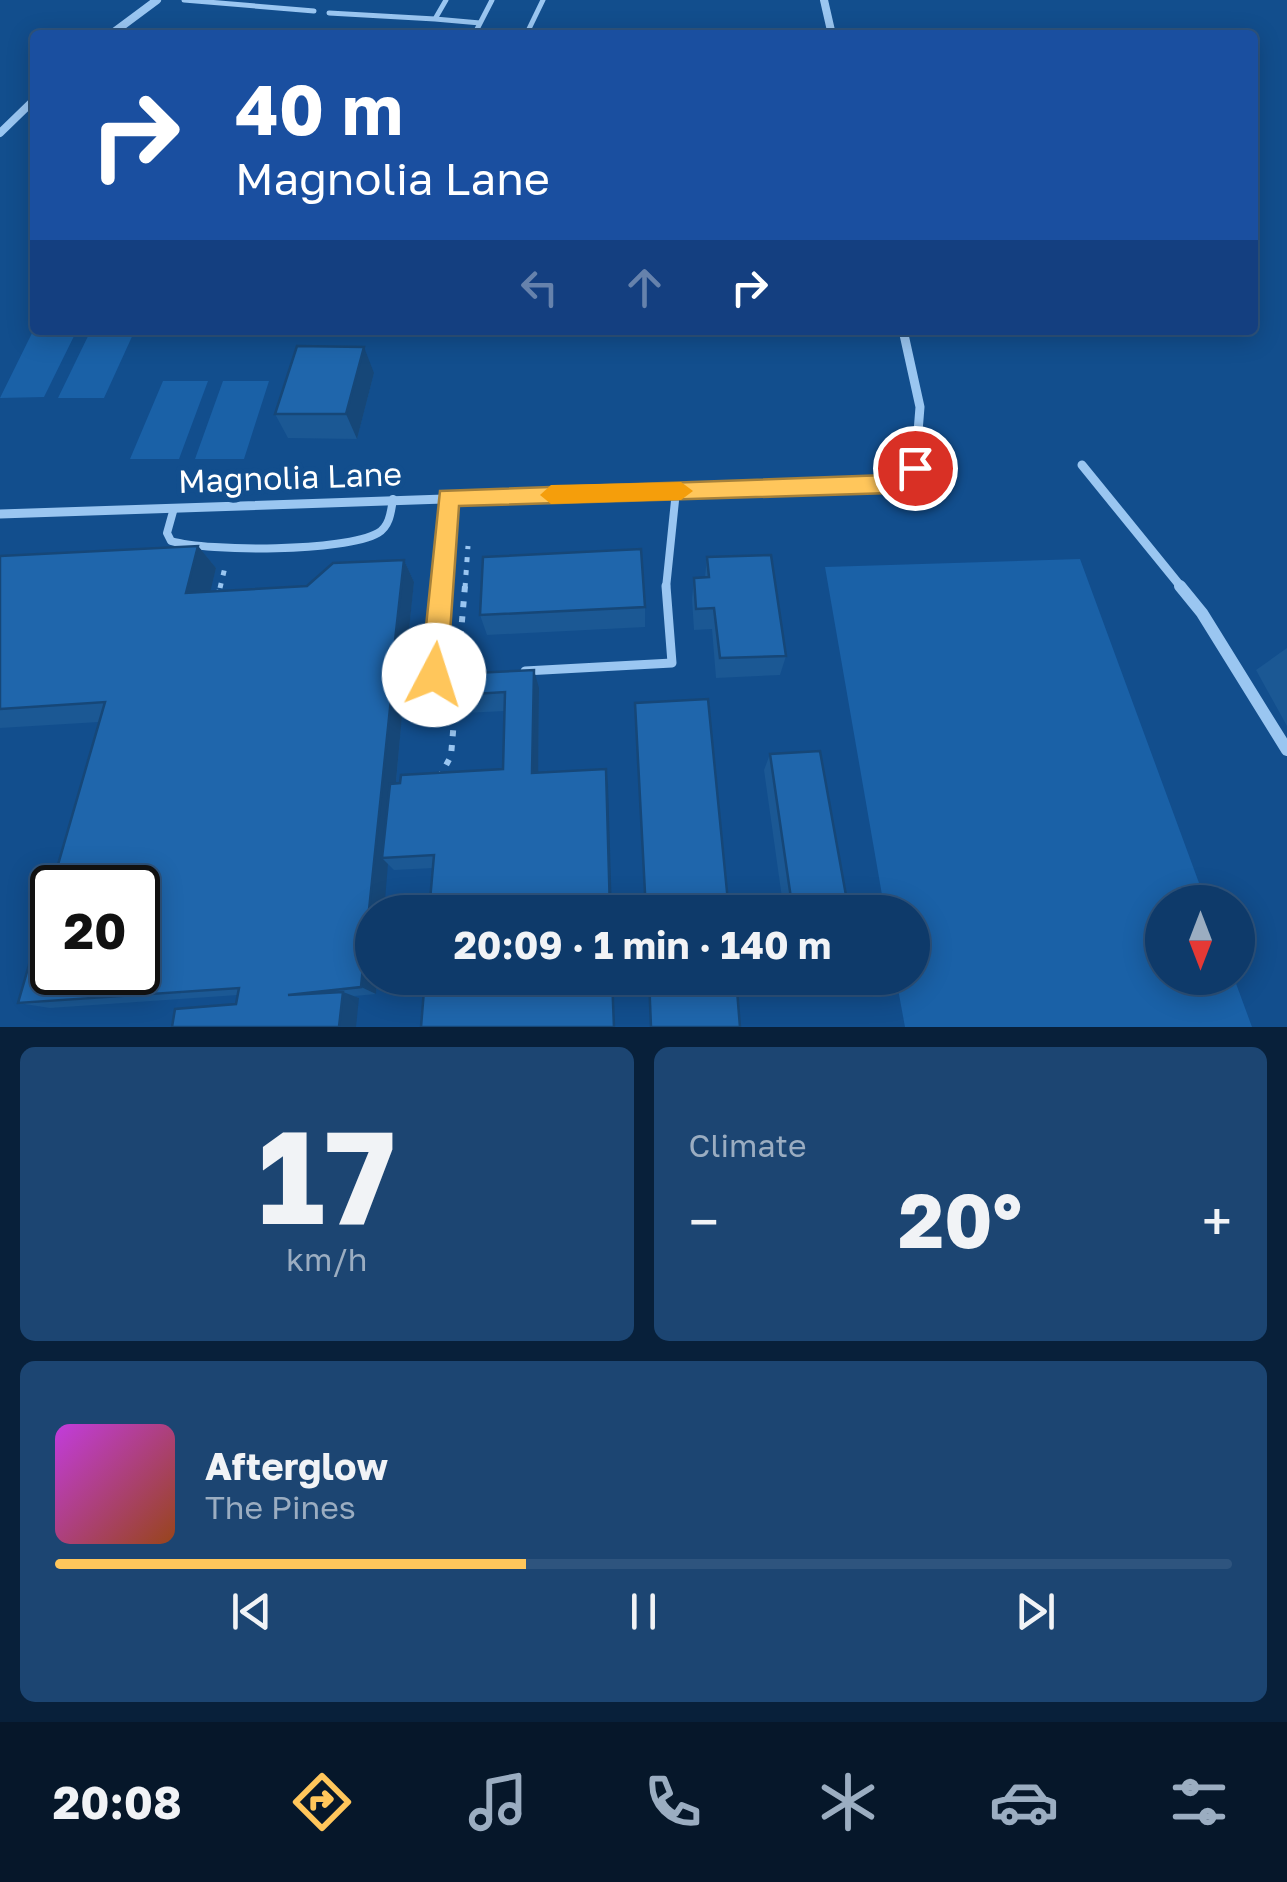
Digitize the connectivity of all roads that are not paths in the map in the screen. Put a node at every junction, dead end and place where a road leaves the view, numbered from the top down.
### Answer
1 (157, 0) edge
2 (184, 0) edge
3 (446, 0) edge
4 (492, 0) edge
5 (543, 0) edge
6 (824, 0) edge
7 (314, 11) dead end
8 (329, 13) dead end
9 (435, 19) junction
10 (480, 23) junction
11 (117, 30) edge
12 (476, 30) edge
13 (528, 30) edge
14 (831, 30) edge
15 (30, 104) edge
16 (24, 109) junction
17 (30, 110) edge
18 (0, 133) edge
19 (904, 335) edge
20 (1082, 466) dead end
21 (676, 491) junction
22 (448, 498) junction
23 (393, 499) junction
24 (174, 508) junction
25 (0, 514) edge
26 (521, 671) edge
27 (458, 674) edge
28 (1287, 750) edge

1 - 11 street
2 - 7 lane
3 - 9 lane
4 - 10 lane
5 - 13 lane
6 - 14 street
8 - 9 lane
9 - 10 lane
10 - 12 lane
15 - 16 street
16 - 17 lane
16 - 18 street
19 - 21 street, Magnolia Lane
20 - 28 street
21 - 22 street, Magnolia Lane
21 - 26 lane
22 - 23 street, Magnolia Lane
22 - 27 lane
23 - 24 street, Magnolia Lane
23 - 24 lane
24 - 25 street, Magnolia Lane

